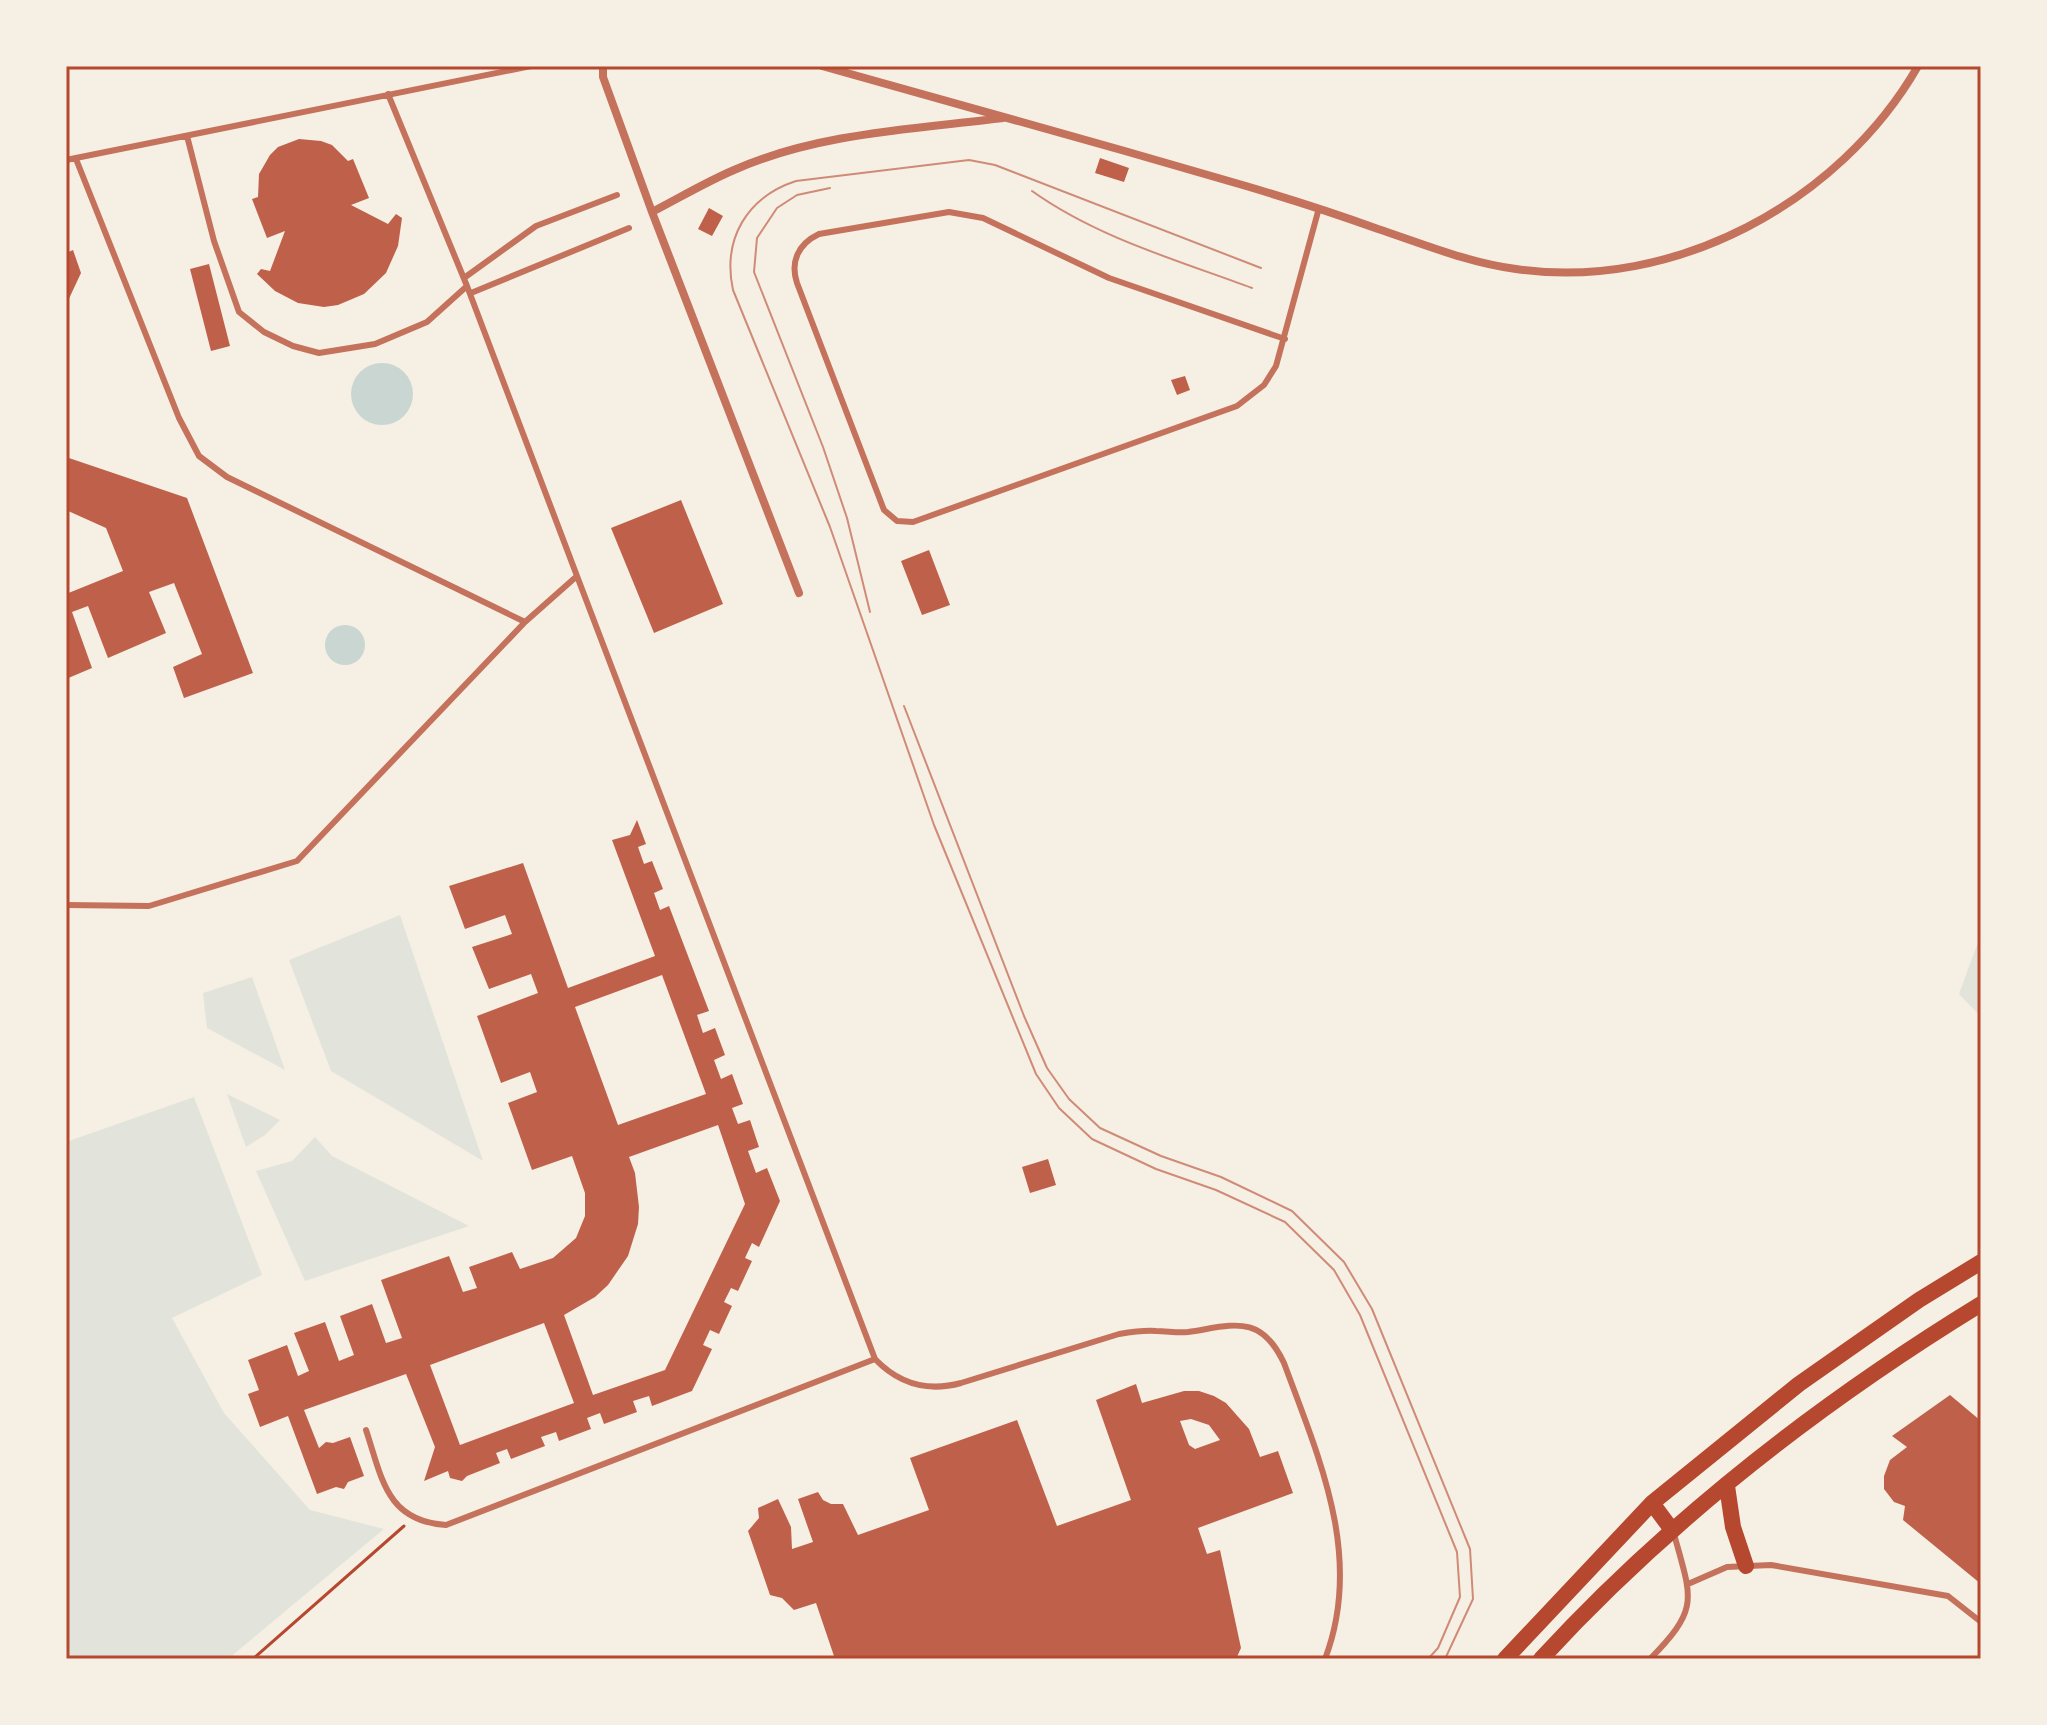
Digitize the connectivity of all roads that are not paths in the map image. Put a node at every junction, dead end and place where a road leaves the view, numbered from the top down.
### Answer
1 (531, 66) edge
2 (603, 66) edge
3 (822, 66) edge
4 (1918, 66) edge
5 (388, 94) junction
6 (1007, 117) junction
7 (187, 136) junction
8 (76, 159) junction
9 (66, 160) edge
10 (617, 195) dead end
11 (1319, 208) junction
12 (652, 212) junction
13 (629, 228) dead end
14 (467, 285) junction
15 (1285, 339) junction
16 (577, 576) junction
17 (799, 593) dead end
18 (525, 622) junction
19 (66, 905) edge
20 (1981, 1262) edge
21 (1981, 1304) edge
22 (875, 1359) junction
23 (366, 1430) dead end
24 (1727, 1486) junction
25 (1652, 1503) junction
26 (1672, 1530) junction
27 (1746, 1566) junction
28 (1688, 1584) junction
29 (1981, 1622) edge
30 (1325, 1659) edge
31 (1505, 1659) edge
32 (1541, 1659) edge
33 (1650, 1659) edge

1 - 5 lane
2 - 12 street
3 - 6 street
4 - 11 street
5 - 7 lane
5 - 14 lane
6 - 11 street
6 - 12 street
7 - 8 lane
7 - 14 lane
8 - 9 lane
8 - 18 lane
10 - 14 lane
11 - 15 lane
12 - 17 street
13 - 14 lane
14 - 16 lane
15 - 15 lane
16 - 18 lane
16 - 22 lane
18 - 19 lane
20 - 25 main road
21 - 24 main road
22 - 23 lane
22 - 30 lane
24 - 26 main road
24 - 27 main road
25 - 26 main road
25 - 31 main road
26 - 28 lane
26 - 32 main road
27 - 28 lane
27 - 29 lane
28 - 33 lane

